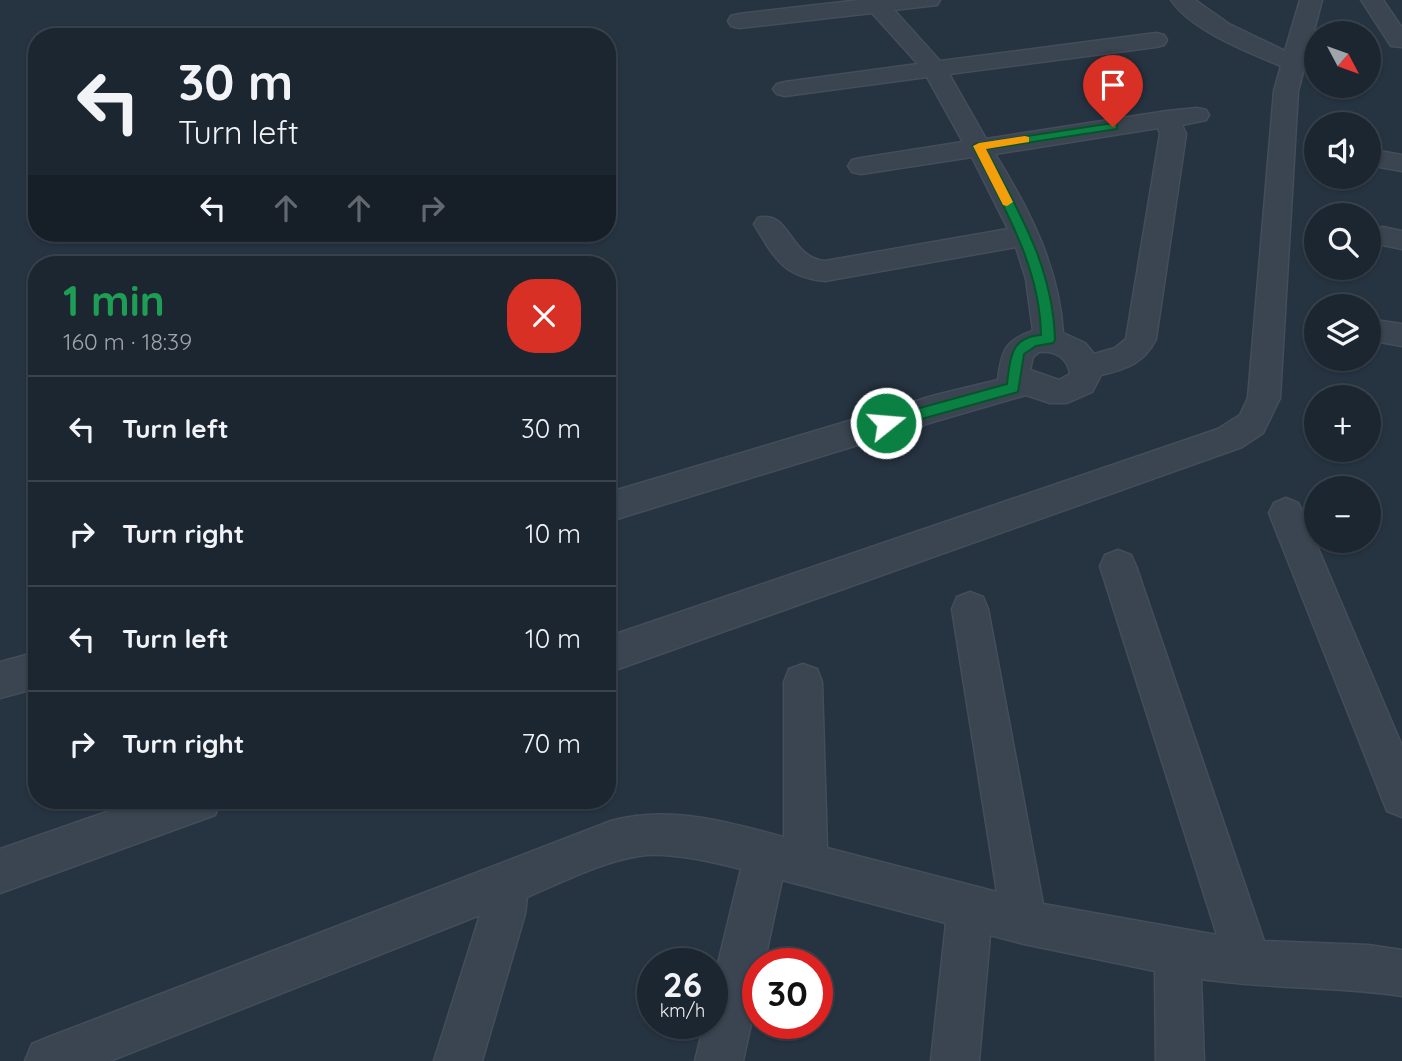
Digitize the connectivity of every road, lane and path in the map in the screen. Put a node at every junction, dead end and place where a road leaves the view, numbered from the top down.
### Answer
1 (929, 0) edge
2 (1182, 0) edge
3 (1311, 0) edge
4 (1372, 0) edge
5 (874, 3) edge
6 (738, 21) dead end
7 (1156, 40) dead end
8 (1399, 41) dead end
9 (1294, 63) junction
10 (935, 71) junction
11 (785, 89) dead end
12 (1197, 115) dead end
13 (1167, 119) junction
14 (979, 146) junction
15 (1381, 159) edge
16 (1402, 163) edge
17 (860, 166) dead end
18 (768, 224) dead end
19 (1025, 236) junction
20 (1048, 340) junction
21 (1086, 367) junction
22 (1013, 388) junction
23 (616, 505) edge
24 (1286, 513) dead end
25 (1118, 566) dead end
26 (970, 609) dead end
27 (616, 652) edge
28 (28, 672) edge
29 (0, 680) edge
30 (803, 682) dead end
31 (1402, 796) edge
32 (175, 809) edge
33 (786, 859) junction
34 (0, 871) edge
35 (506, 883) junction
36 (970, 907) junction
37 (1024, 922) junction
38 (1177, 952) junction
39 (1249, 962) junction
40 (1402, 973) edge
41 (49, 1061) edge
42 (458, 1061) edge
43 (719, 1061) edge
44 (956, 1061) edge
45 (1180, 1061) edge

1 - 5 street
2 - 9 street
3 - 9 street
4 - 8 street
5 - 6 street
5 - 10 street
7 - 10 street
9 - 27 street
10 - 11 street
10 - 14 street
12 - 13 street
13 - 14 street
13 - 21 street
14 - 17 street
14 - 19 street
15 - 16 street
18 - 19 street
19 - 20 street
20 - 21 street
20 - 22 street
21 - 22 street
22 - 23 street
24 - 31 street
25 - 39 street
26 - 37 street
28 - 29 street
30 - 33 street
32 - 34 street
33 - 35 street
33 - 36 street
33 - 43 street
35 - 41 street
35 - 42 street
36 - 37 street
36 - 44 street
37 - 38 street
38 - 39 street
38 - 45 street
39 - 40 street

